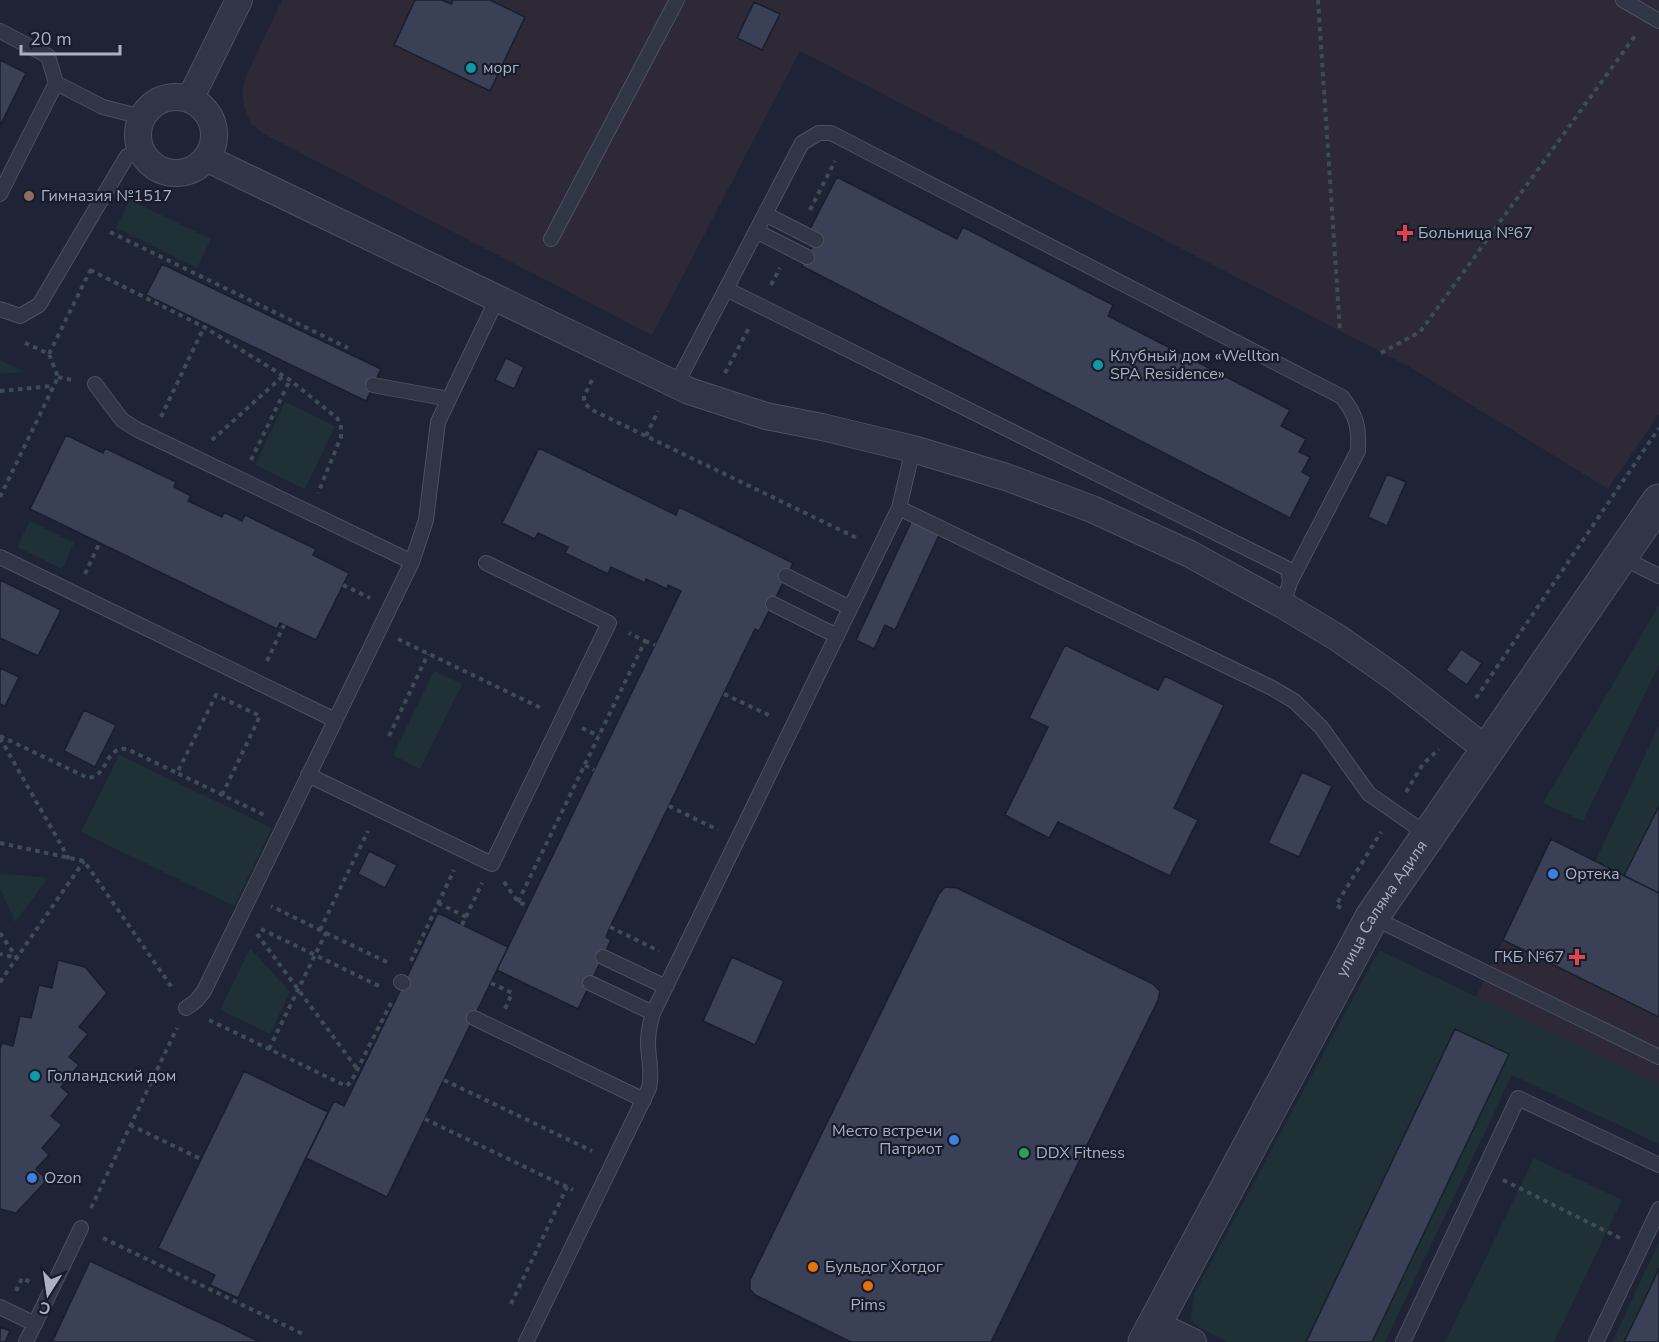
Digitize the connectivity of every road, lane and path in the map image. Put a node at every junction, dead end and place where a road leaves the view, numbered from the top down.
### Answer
1 (239, 0) edge
2 (677, 0) edge
3 (1318, 0) edge
4 (1623, 0) edge
5 (1655, 18) edge
6 (0, 32) edge
7 (56, 83) junction
8 (190, 99) junction
9 (142, 117) junction
10 (142, 153) junction
11 (206, 158) junction
12 (0, 194) edge
13 (765, 214) junction
14 (113, 223) dead end
15 (756, 231) junction
16 (551, 239) dead end
17 (816, 240) dead end
18 (807, 257) dead end
19 (726, 289) junction
20 (497, 299) junction
21 (0, 309) edge
22 (204, 327) junction
23 (1340, 332) dead end
24 (20, 340) dead end
25 (348, 348) dead end
26 (1381, 353) dead end
27 (49, 354) junction
28 (284, 376) junction
29 (290, 380) junction
30 (592, 380) dead end
31 (94, 384) dead end
32 (374, 385) dead end
33 (676, 385) junction
34 (54, 386) junction
35 (0, 391) edge
36 (449, 399) junction
37 (658, 411) dead end
38 (1659, 428) edge
39 (151, 436) junction
40 (646, 436) junction
41 (913, 448) junction
42 (193, 457) junction
43 (241, 480) junction
44 (0, 497) edge
45 (1659, 501) edge
46 (899, 508) junction
47 (310, 513) junction
48 (100, 542) dead end
49 (879, 549) junction
50 (0, 557) edge
51 (1621, 557) junction
52 (412, 562) junction
53 (486, 563) dead end
54 (786, 576) dead end
55 (1659, 576) edge
56 (1286, 593) junction
57 (75, 594) junction
58 (773, 604) dead end
59 (850, 608) junction
60 (609, 623) junction
61 (284, 625) dead end
62 (379, 630) junction
63 (837, 636) junction
64 (645, 641) junction
65 (655, 645) dead end
66 (428, 654) junction
67 (257, 682) junction
68 (724, 693) dead end
69 (1476, 698) dead end
70 (562, 718) junction
71 (335, 720) junction
72 (792, 727) junction
73 (389, 736) dead end
74 (599, 736) junction
75 (0, 737) edge
76 (1487, 750) junction
77 (585, 765) junction
78 (594, 770) dead end
79 (177, 773) junction
80 (308, 775) junction
81 (199, 784) junction
82 (195, 791) dead end
83 (222, 795) junction
84 (669, 806) dead end
85 (379, 809) junction
86 (284, 825) junction
87 (1428, 835) junction
88 (738, 839) junction
89 (0, 843) edge
90 (464, 851) junction
91 (69, 859) junction
92 (84, 861) junction
93 (492, 864) junction
94 (250, 896) junction
95 (438, 903) junction
96 (528, 906) dead end
97 (466, 917) junction
98 (1372, 917) junction
99 (243, 920) junction
100 (462, 925) dead end
101 (610, 927) dead end
102 (320, 930) junction
103 (0, 933) edge
104 (326, 933) junction
105 (0, 954) edge
106 (315, 955) junction
107 (603, 957) dead end
108 (17, 958) junction
109 (679, 960) junction
110 (0, 982) edge
111 (401, 983) junction
112 (491, 983) dead end
113 (590, 983) dead end
114 (666, 987) junction
115 (298, 990) junction
116 (186, 1008) junction
117 (653, 1013) junction
118 (203, 1017) dead end
119 (474, 1018) dead end
120 (495, 1028) junction
121 (269, 1049) junction
122 (1659, 1057) edge
123 (358, 1070) junction
124 (444, 1080) dead end
125 (644, 1100) junction
126 (425, 1119) dead end
127 (130, 1125) junction
128 (201, 1159) dead end
129 (614, 1161) junction
130 (1659, 1164) edge
131 (1484, 1171) junction
132 (567, 1187) junction
133 (595, 1201) junction
134 (1659, 1209) edge
135 (81, 1228) junction
136 (1641, 1248) junction
137 (511, 1304) dead end
138 (0, 1307) edge
139 (35, 1324) junction
140 (1150, 1333) edge
141 (303, 1334) dead end
142 (26, 1342) edge
143 (526, 1342) edge
144 (1193, 1342) edge
145 (1402, 1342) edge
146 (1596, 1342) edge

1 - 8 street
2 - 16 lane
3 - 23 path
4 - 5 lane
5 - 26 path
6 - 7 lane
7 - 9 lane
7 - 12 lane
8 - 9 street
8 - 11 street
9 - 10 street
10 - 11 street
10 - 21 lane
11 - 20 street
13 - 15 lane
13 - 17 lane
13 - 56 lane
14 - 25 path
15 - 18 lane
15 - 19 lane
19 - 33 lane
19 - 56 lane
20 - 33 street
20 - 36 lane
22 - 27 path
22 - 28 path
22 - 39 path
24 - 27 path
27 - 34 path
28 - 29 path
28 - 42 path
29 - 43 path
29 - 47 path
30 - 40 path
31 - 39 lane
32 - 36 lane
33 - 41 street
34 - 35 path
34 - 44 path
36 - 52 lane
37 - 40 path
38 - 69 path
39 - 42 lane
40 - 49 path
41 - 46 lane
41 - 56 street
42 - 43 lane
43 - 47 lane
45 - 51 street, улица Саляма Адиля
46 - 49 lane
46 - 87 lane
47 - 52 lane
48 - 57 path
49 - 59 lane
50 - 57 lane
51 - 55 lane
51 - 76 street, улица Саляма Адиля
52 - 62 lane
53 - 60 lane
54 - 59 lane
56 - 76 street
57 - 67 lane
58 - 63 lane
59 - 63 lane
60 - 64 path
60 - 70 lane
61 - 67 path
62 - 66 path
62 - 71 lane
63 - 72 lane
64 - 65 path
64 - 74 path
66 - 70 path
66 - 73 path
67 - 71 lane
68 - 72 path
70 - 74 path
70 - 93 lane
71 - 80 lane
72 - 88 lane
74 - 77 path
75 - 79 path
75 - 91 path
76 - 87 street, улица Саляма Адиля
77 - 78 path
77 - 96 path
79 - 81 path
79 - 83 path
80 - 85 lane
80 - 86 lane
81 - 82 path
81 - 83 path
83 - 86 path
84 - 88 path
85 - 90 lane
85 - 102 path
86 - 94 lane
87 - 98 street, улица Саляма Адиля
88 - 109 lane
89 - 91 path
90 - 93 lane
90 - 95 path
91 - 92 path
92 - 108 path
92 - 116 path
93 - 97 path
94 - 99 lane
94 - 102 path
95 - 97 path
95 - 111 path
97 - 100 path
98 - 122 lane
98 - 140 street, улица Саляма Адиля
99 - 106 path
99 - 115 path
99 - 116 lane
101 - 109 path
102 - 104 path
103 - 108 path
104 - 106 path
104 - 111 path
105 - 108 path
106 - 111 path
106 - 115 path
107 - 114 lane
108 - 110 path
109 - 114 lane
111 - 123 path
112 - 120 path
113 - 117 lane
114 - 117 lane
115 - 121 path
115 - 123 path
116 - 127 path
117 - 125 lane
118 - 121 path
119 - 120 lane
120 - 125 lane
121 - 123 path
124 - 129 path
125 - 129 lane
126 - 132 path
127 - 128 path
127 - 135 path
129 - 133 lane
130 - 131 lane
131 - 136 path
131 - 145 lane
132 - 133 path
132 - 137 path
133 - 143 lane
134 - 136 lane
135 - 139 lane
135 - 141 path
136 - 146 lane
138 - 139 lane
139 - 142 lane
140 - 144 street

